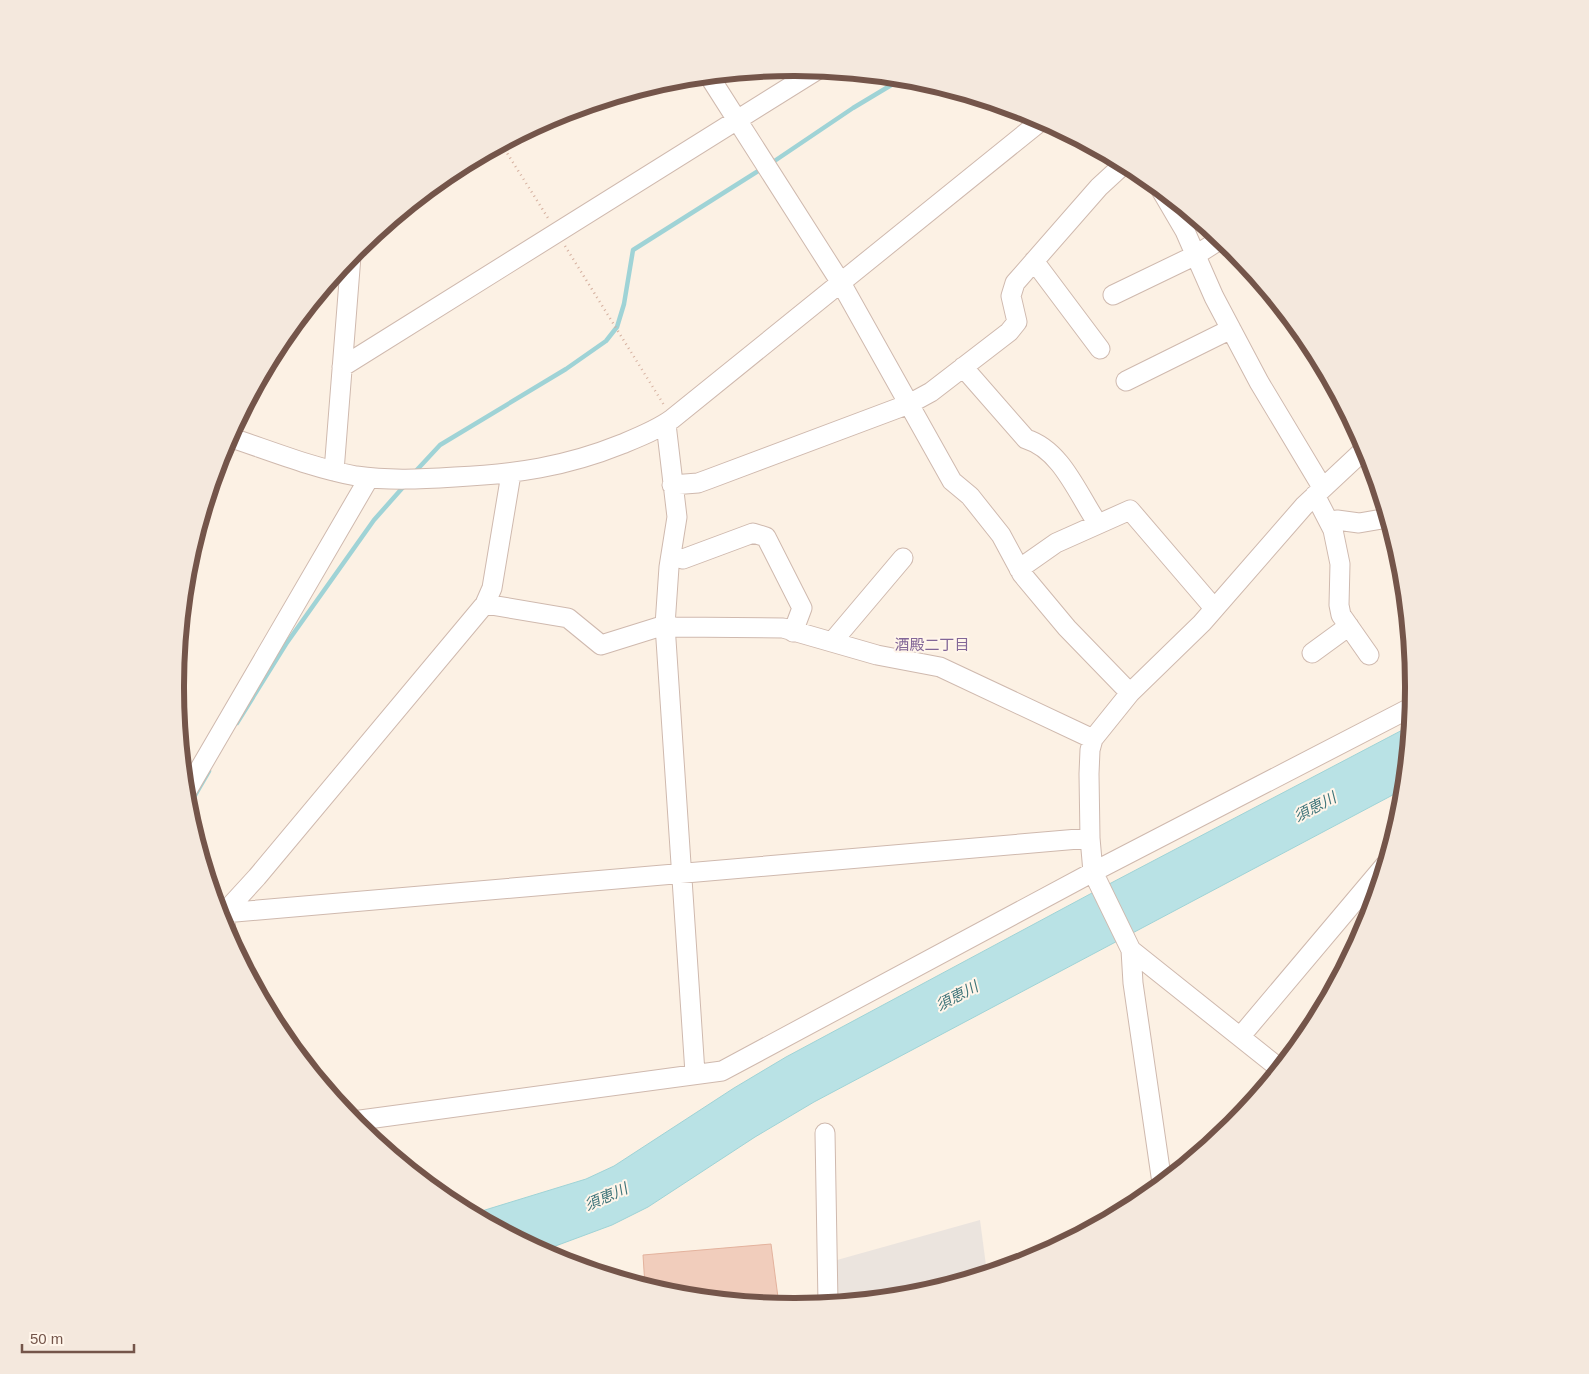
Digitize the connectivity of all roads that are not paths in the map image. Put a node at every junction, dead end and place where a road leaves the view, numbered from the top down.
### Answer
1 (806, 77) edge
2 (712, 81) edge
3 (735, 119) junction
4 (1035, 126) edge
5 (1118, 169) edge
6 (1170, 205) edge
7 (1214, 244) edge
8 (1196, 255) junction
9 (1034, 261) junction
10 (346, 273) edge
11 (841, 283) junction
12 (1113, 295) dead end
13 (1231, 329) junction
14 (1100, 349) dead end
15 (342, 367) junction
16 (963, 367) junction
17 (1126, 381) dead end
18 (909, 404) junction
19 (669, 421) junction
20 (236, 439) edge
21 (1359, 454) edge
22 (334, 471) junction
23 (511, 474) junction
24 (369, 478) junction
25 (672, 485) junction
26 (1318, 491) junction
27 (1381, 519) edge
28 (1098, 524) junction
29 (1330, 524) junction
30 (671, 556) junction
31 (903, 558) dead end
32 (1019, 569) junction
33 (485, 604) junction
34 (1214, 608) junction
35 (665, 625) junction
36 (1349, 626) junction
37 (793, 632) junction
38 (832, 642) junction
39 (1312, 653) dead end
40 (1369, 655) dead end
41 (1130, 693) junction
42 (1404, 711) edge
43 (1093, 739) junction
44 (192, 784) edge
45 (1090, 838) junction
46 (680, 874) junction
47 (1375, 877) edge
48 (1095, 879) junction
49 (227, 913) edge
50 (229, 917) edge
51 (1128, 944) junction
52 (1240, 1037) junction
53 (1275, 1064) edge
54 (695, 1073) junction
55 (364, 1120) edge
56 (826, 1134) dead end
57 (1161, 1176) edge
58 (828, 1296) edge

1 - 3 street
2 - 3 street
3 - 11 street
3 - 15 street
4 - 11 street
5 - 9 street
6 - 8 street
7 - 8 street
8 - 12 street
8 - 13 street
9 - 14 street
9 - 16 street
10 - 15 street
11 - 18 street
11 - 19 street
13 - 17 street
13 - 26 street
15 - 22 street
16 - 18 street
16 - 28 street
18 - 25 street
18 - 32 street
19 - 23 street
19 - 25 street
20 - 22 street
21 - 26 street
22 - 24 street
23 - 24 street
23 - 33 street
24 - 44 street
25 - 30 street
26 - 29 street
26 - 34 street
27 - 29 street
28 - 32 street
28 - 34 street
29 - 36 street
30 - 35 street
30 - 37 street
31 - 38 street
32 - 41 street
33 - 35 street
33 - 49 street
34 - 41 street
35 - 37 street
35 - 46 street
36 - 39 street
36 - 40 street
37 - 38 street
38 - 43 street
41 - 43 street
42 - 48 street
43 - 45 street
45 - 46 street
45 - 48 street
46 - 50 street
46 - 54 street
47 - 52 street
48 - 51 street
48 - 54 street
51 - 52 street
51 - 57 street
52 - 53 street
54 - 55 street
56 - 58 street

